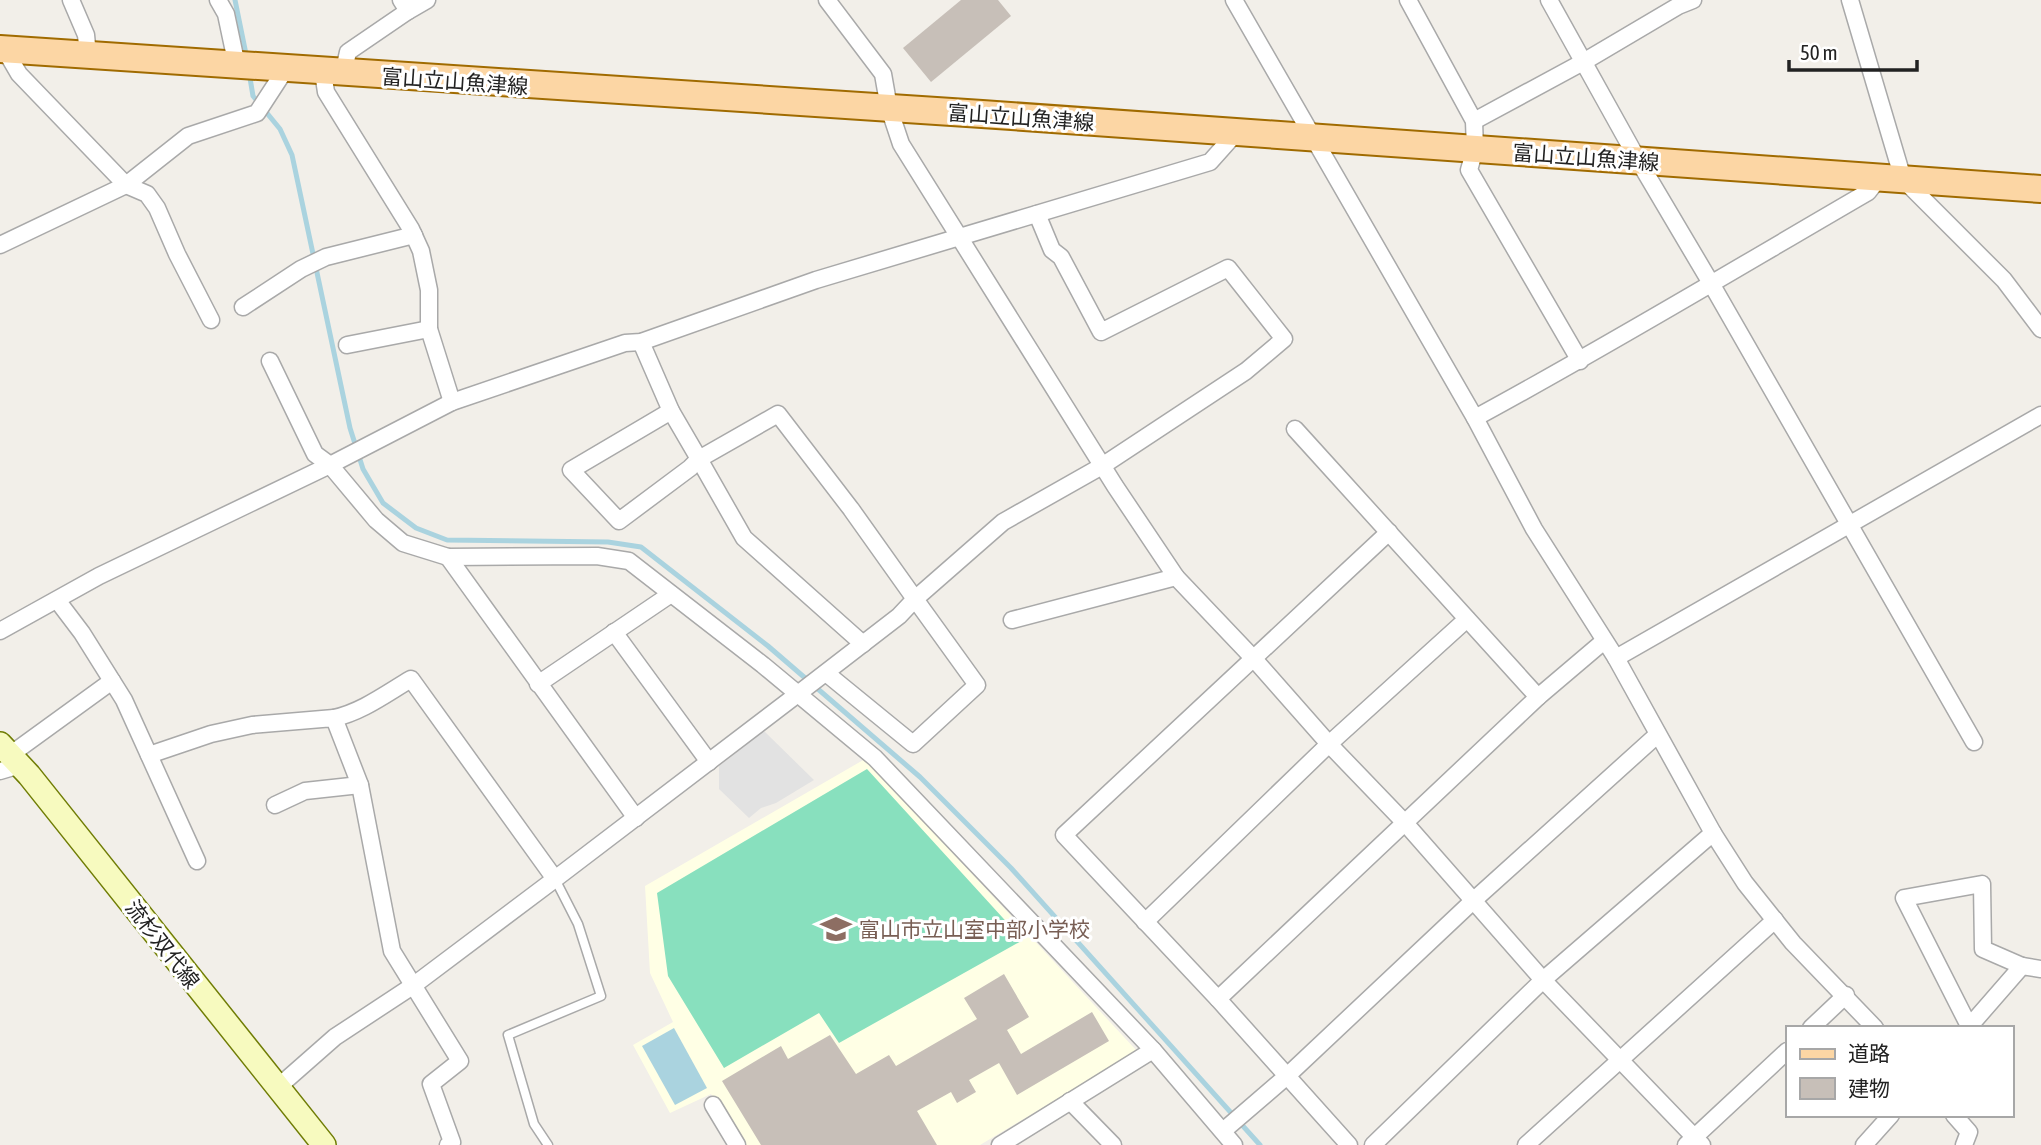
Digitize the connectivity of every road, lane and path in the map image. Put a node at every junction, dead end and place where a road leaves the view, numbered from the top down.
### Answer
1 (71, 0) edge
2 (218, 0) edge
3 (427, 0) edge
4 (827, 0) edge
5 (1234, 0) edge
6 (1408, 0) edge
7 (1549, 0) edge
8 (1693, 0) edge
9 (1850, 0) edge
10 (405, 5) edge
11 (3, 49) edge
12 (88, 55) junction
13 (1585, 61) junction
14 (255, 68) junction
15 (333, 73) junction
16 (889, 108) junction
17 (1474, 121) junction
18 (1235, 134) junction
19 (1314, 138) junction
20 (1475, 149) junction
21 (1638, 160) junction
22 (1891, 178) junction
23 (126, 185) junction
24 (2041, 189) edge
25 (1037, 214) junction
26 (414, 235) junction
27 (959, 236) junction
28 (0, 245) edge
29 (1712, 285) junction
30 (243, 307) dead end
31 (211, 320) dead end
32 (429, 329) junction
33 (2041, 329) edge
34 (641, 342) junction
35 (347, 345) dead end
36 (270, 361) dead end
37 (1580, 361) junction
38 (452, 402) junction
39 (671, 411) junction
40 (2041, 415) edge
41 (1475, 418) junction
42 (1295, 429) dead end
43 (699, 459) junction
44 (330, 465) junction
45 (1102, 466) junction
46 (1849, 524) junction
47 (1389, 532) junction
48 (448, 557) junction
49 (1176, 577) junction
50 (671, 594) junction
51 (915, 599) junction
52 (57, 600) junction
53 (1467, 619) junction
54 (1012, 620) dead end
55 (0, 631) edge
56 (614, 632) junction
57 (1604, 641) junction
58 (863, 644) junction
59 (1616, 658) junction
60 (1254, 659) junction
61 (824, 674) junction
62 (112, 681) junction
63 (538, 684) junction
64 (801, 692) junction
65 (1538, 697) junction
66 (334, 718) junction
67 (1657, 735) junction
68 (1974, 742) dead end
69 (1329, 744) junction
70 (149, 755) junction
71 (7, 759) edge
72 (709, 762) junction
73 (360, 785) junction
74 (275, 805) dead end
75 (636, 818) junction
76 (1406, 824) junction
77 (1713, 833) junction
78 (197, 861) dead end
79 (555, 879) junction
80 (1474, 900) junction
81 (1775, 920) junction
82 (1145, 922) junction
83 (2022, 966) junction
84 (2041, 969) edge
85 (1543, 980) junction
86 (414, 985) junction
87 (1846, 995) junction
88 (1218, 999) junction
89 (1813, 1026) edge
90 (1873, 1026) edge
91 (1968, 1026) edge
92 (1970, 1026) edge
93 (1153, 1050) junction
94 (1786, 1052) edge
95 (1619, 1059) junction
96 (1287, 1076) junction
97 (277, 1088) junction
98 (1070, 1101) junction
99 (713, 1105) dead end
100 (1889, 1117) edge
101 (1956, 1117) edge
102 (1225, 1129) junction
103 (1694, 1142) edge
104 (324, 1145) edge
105 (447, 1145) edge
106 (548, 1145) edge
107 (737, 1145) edge
108 (1000, 1145) edge
109 (1113, 1145) edge
110 (1234, 1145) edge
111 (1349, 1145) edge
112 (1373, 1145) edge
113 (1526, 1145) edge
114 (1864, 1145) edge
115 (1964, 1145) edge

1 - 12 street
2 - 14 street
3 - 10 street
4 - 16 street
5 - 19 street
6 - 17 street
7 - 13 street
8 - 13 street
9 - 22 street
10 - 15 street
11 - 12 main road, 富山立山魚津線
11 - 23 street
12 - 14 main road, 富山立山魚津線
13 - 17 street
13 - 21 street
14 - 15 main road, 富山立山魚津線
14 - 23 street
15 - 16 main road, 富山立山魚津線
15 - 26 street
16 - 18 main road, 富山立山魚津線
16 - 27 street
17 - 20 street
18 - 19 main road, 富山立山魚津線
18 - 25 street
19 - 20 main road, 富山立山魚津線
19 - 41 street
20 - 21 main road, 富山立山魚津線
20 - 37 street
21 - 22 main road, 富山立山魚津線
21 - 29 street
22 - 24 main road, 富山立山魚津線
22 - 29 street
22 - 33 street
23 - 28 street
23 - 31 street
25 - 27 street
25 - 45 street
26 - 30 street
26 - 32 street
27 - 34 street
27 - 45 street
29 - 37 street
29 - 46 street
32 - 35 street
32 - 38 street
34 - 38 street
34 - 39 street
36 - 44 street
37 - 41 street
38 - 44 street
39 - 43 street
39 - 43 street
40 - 46 street
41 - 57 street
42 - 47 street
43 - 51 street
43 - 58 street
44 - 48 street
44 - 52 street
45 - 49 street
45 - 51 street
46 - 59 street
46 - 68 street
47 - 53 street
47 - 60 street
48 - 50 street
48 - 63 street
49 - 54 street
49 - 60 street
50 - 56 street
50 - 64 street
51 - 58 street
51 - 61 street
52 - 55 street
52 - 62 street
53 - 65 street
53 - 69 street
56 - 63 street
56 - 72 street
57 - 59 street
57 - 65 street
58 - 61 street
59 - 67 street
60 - 69 street
60 - 82 street
61 - 64 street
62 - 70 street
62 - 71 street
63 - 75 street
64 - 72 street
64 - 93 street
65 - 76 street
66 - 70 street
66 - 73 street
66 - 79 street
67 - 77 street
67 - 80 street
69 - 76 street
69 - 82 street
70 - 78 street
71 - 97 main road, 流杉双代線
72 - 75 street
73 - 74 street
73 - 86 street
75 - 79 street
76 - 80 street
76 - 88 street
77 - 81 street
77 - 85 street
79 - 86 street
79 - 106 lane
80 - 85 street
80 - 96 street
81 - 87 street
81 - 95 street
82 - 88 street
83 - 84 street
83 - 91 street
83 - 92 street
85 - 95 street
85 - 112 street
86 - 97 street
86 - 105 street
87 - 89 street
87 - 90 street
88 - 96 street
93 - 98 street
93 - 102 street
94 - 103 street
95 - 103 street
95 - 113 street
96 - 102 street
96 - 111 street
97 - 104 main road, 流杉双代線
98 - 108 street
98 - 109 street
99 - 107 street
100 - 114 street
101 - 115 street
102 - 110 street

